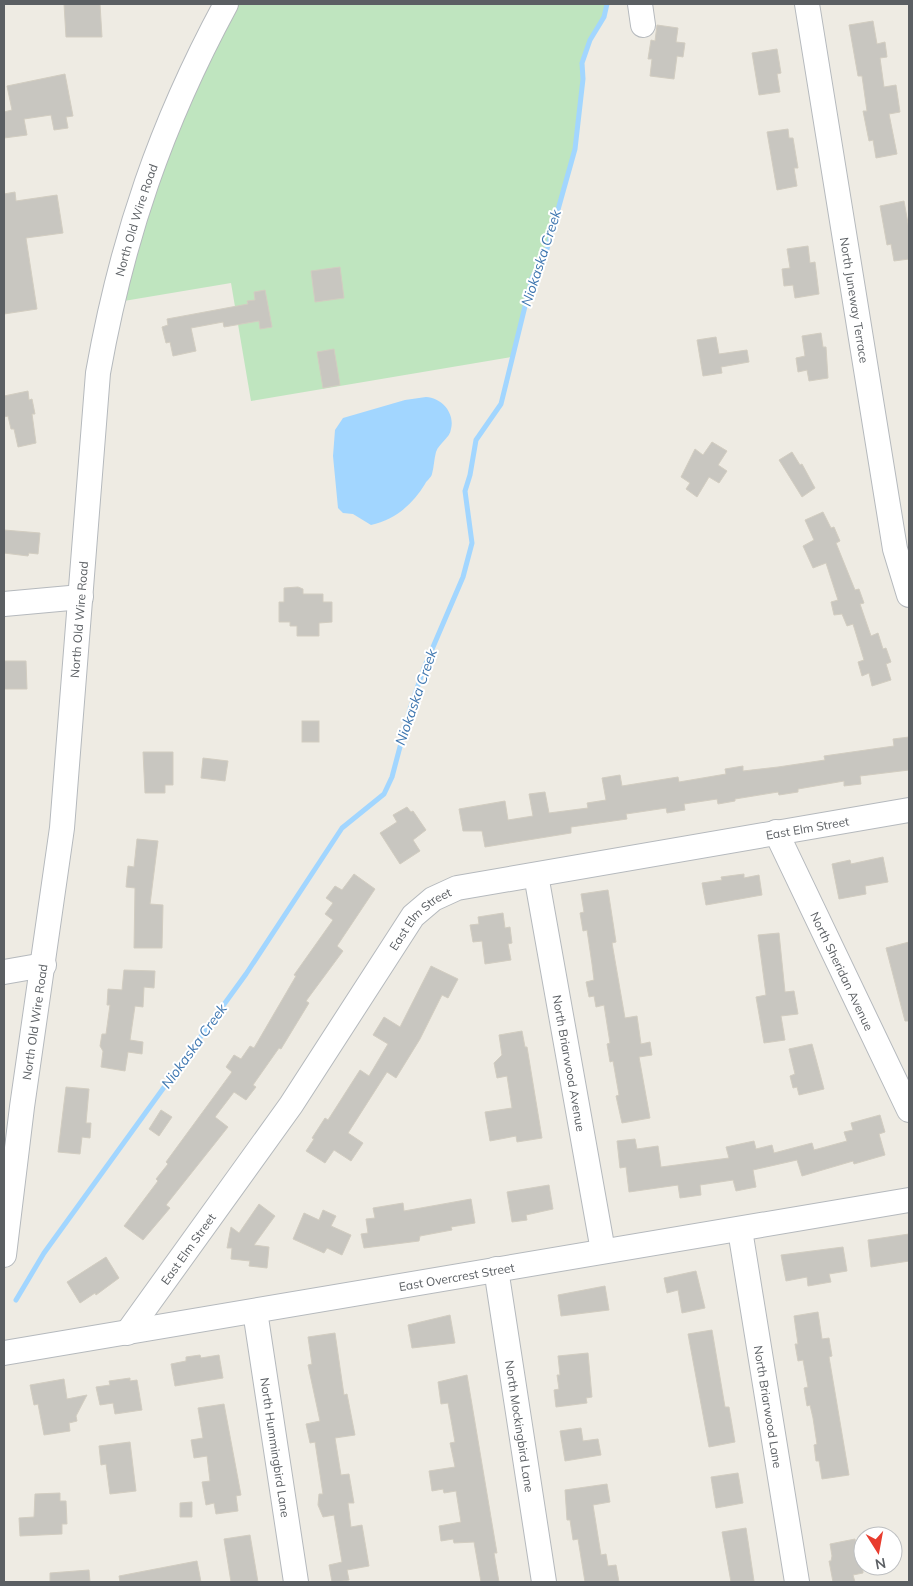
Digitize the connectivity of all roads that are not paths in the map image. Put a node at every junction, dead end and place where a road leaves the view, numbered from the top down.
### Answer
1 (226, 4) edge
2 (807, 4) edge
3 (909, 595) edge
4 (81, 596) junction
5 (4, 604) edge
6 (909, 810) edge
7 (776, 832) junction
8 (536, 875) junction
9 (44, 965) junction
10 (4, 972) edge
11 (909, 1110) edge
12 (909, 1200) edge
13 (740, 1230) junction
14 (603, 1252) junction
15 (4, 1255) edge
16 (496, 1269) junction
17 (255, 1311) junction
18 (126, 1332) junction
19 (4, 1353) edge
20 (296, 1582) edge
21 (544, 1582) edge
22 (797, 1582) edge

1 - 4 street, North Old Wire Road
2 - 3 street, North Juneway Terrace
4 - 5 street
4 - 9 street, North Old Wire Road
6 - 7 street, East Elm Street
7 - 8 street, East Elm Street
7 - 11 street, North Sheridan Avenue
8 - 14 street, North Briarwood Avenue
8 - 18 street, East Elm Street
9 - 10 street
9 - 15 street, North Old Wire Road
12 - 13 street, East Overcrest Street
13 - 14 street, East Overcrest Street
13 - 22 street, North Briarwood Lane
14 - 16 street, East Overcrest Street
16 - 17 street, East Overcrest Street
16 - 21 street, North Mockingbird Lane
17 - 18 street, East Overcrest Street
17 - 20 street, North Hummingbird Lane
18 - 19 street, East Overcrest Street

